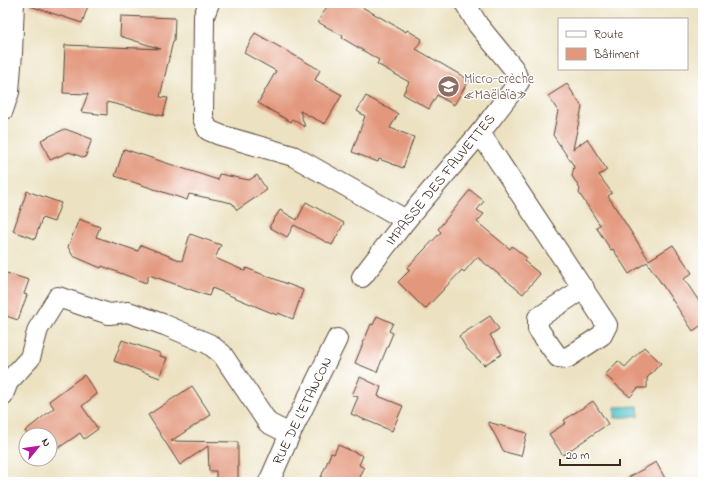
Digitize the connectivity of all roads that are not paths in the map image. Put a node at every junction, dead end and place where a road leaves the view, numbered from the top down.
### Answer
1 (14, 3) edge
2 (209, 3) edge
3 (465, 3) edge
4 (7, 53) edge
5 (3, 110) edge
6 (480, 133) junction
7 (406, 220) junction
8 (362, 277) dead end
9 (584, 288) dead end
10 (337, 339) dead end
11 (3, 395) edge
12 (290, 434) junction
13 (268, 482) edge

1 - 4 street
2 - 7 street
3 - 6 street, IMPASSE DES FAUVETTES
4 - 5 street
6 - 7 street, IMPASSE DES FAUVETTES
6 - 9 street
7 - 8 street, IMPASSE DES FAUVETTES
10 - 12 street, RUE DE L'ETANCON
11 - 12 street
12 - 13 street, RUE DE L'ETANCON

